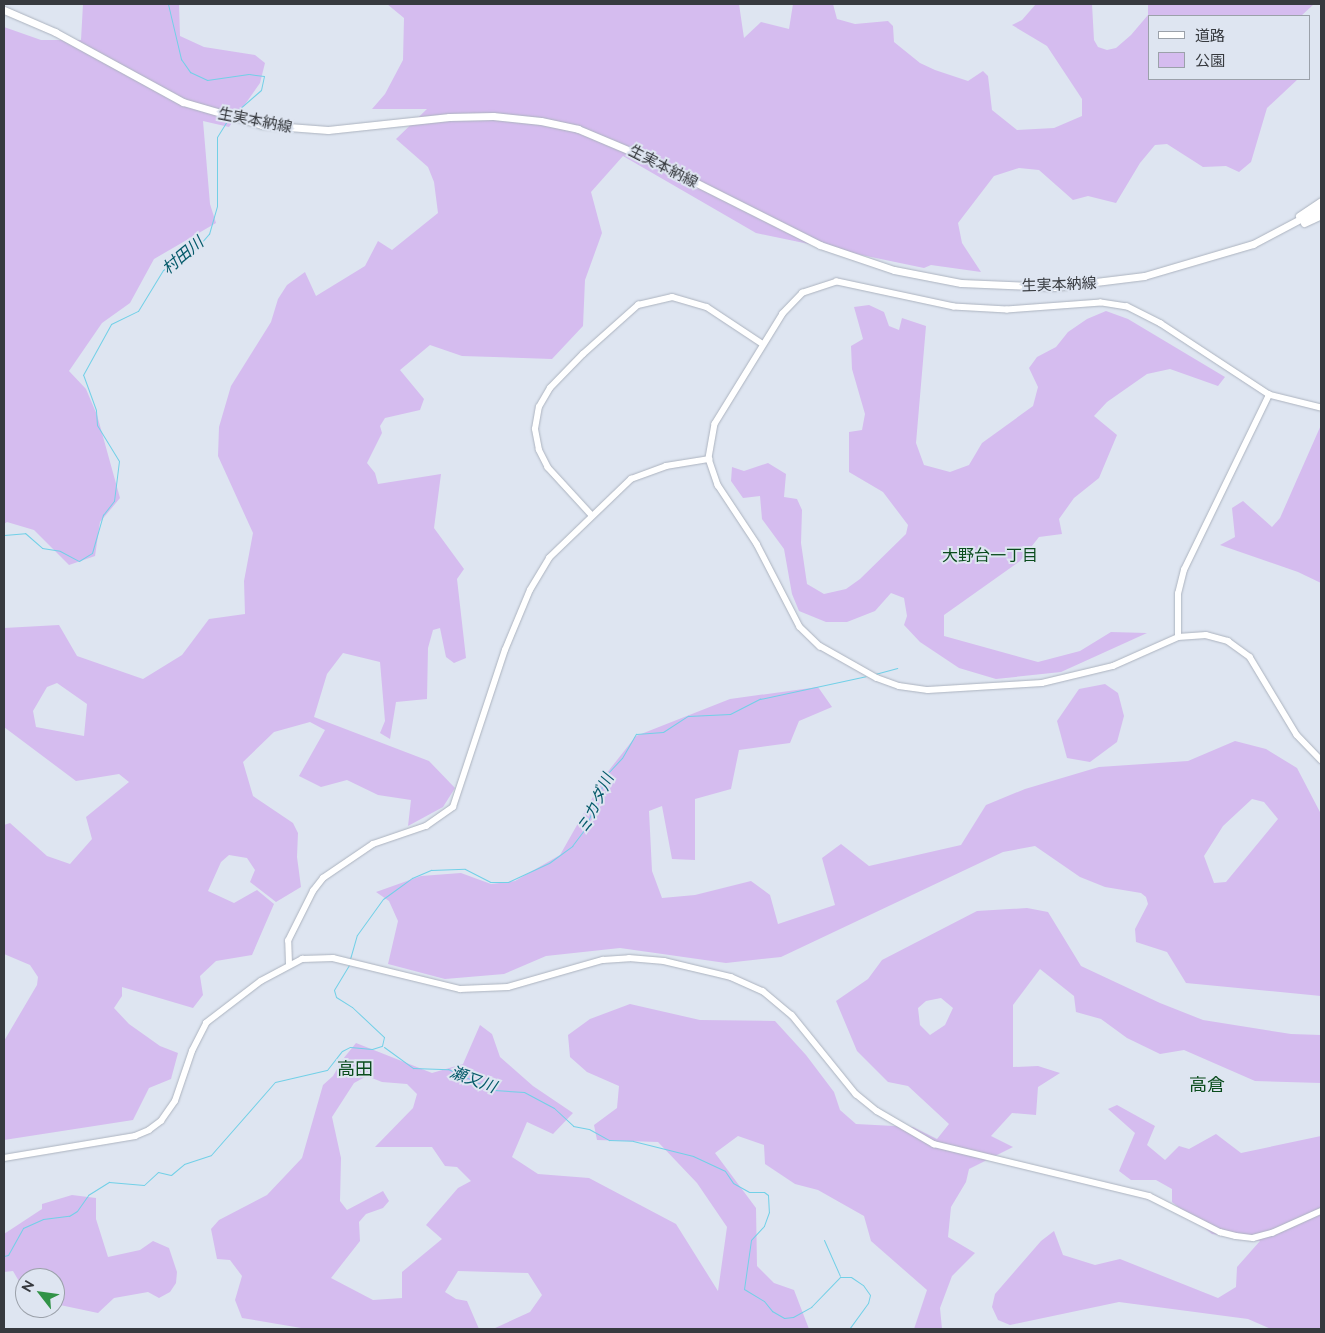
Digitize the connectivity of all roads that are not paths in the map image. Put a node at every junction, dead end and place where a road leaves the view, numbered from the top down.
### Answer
1 (4, 10) edge
2 (1321, 201) edge
3 (1321, 208) edge
4 (1321, 214) edge
5 (1282, 230) junction
6 (763, 344) junction
7 (1269, 396) junction
8 (1321, 408) edge
9 (710, 459) junction
10 (591, 515) junction
11 (1178, 638) junction
12 (1321, 760) edge
13 (289, 964) junction
14 (4, 1158) edge
15 (1321, 1211) edge

1 - 5 main road, 生実本納線
2 - 5 main road
3 - 5 main road, 生実本納線
4 - 5 main road
6 - 7 street
6 - 9 street
6 - 10 street
7 - 8 street
7 - 11 street
9 - 10 street
9 - 11 street
10 - 13 street
11 - 12 street
13 - 14 street
13 - 15 street

